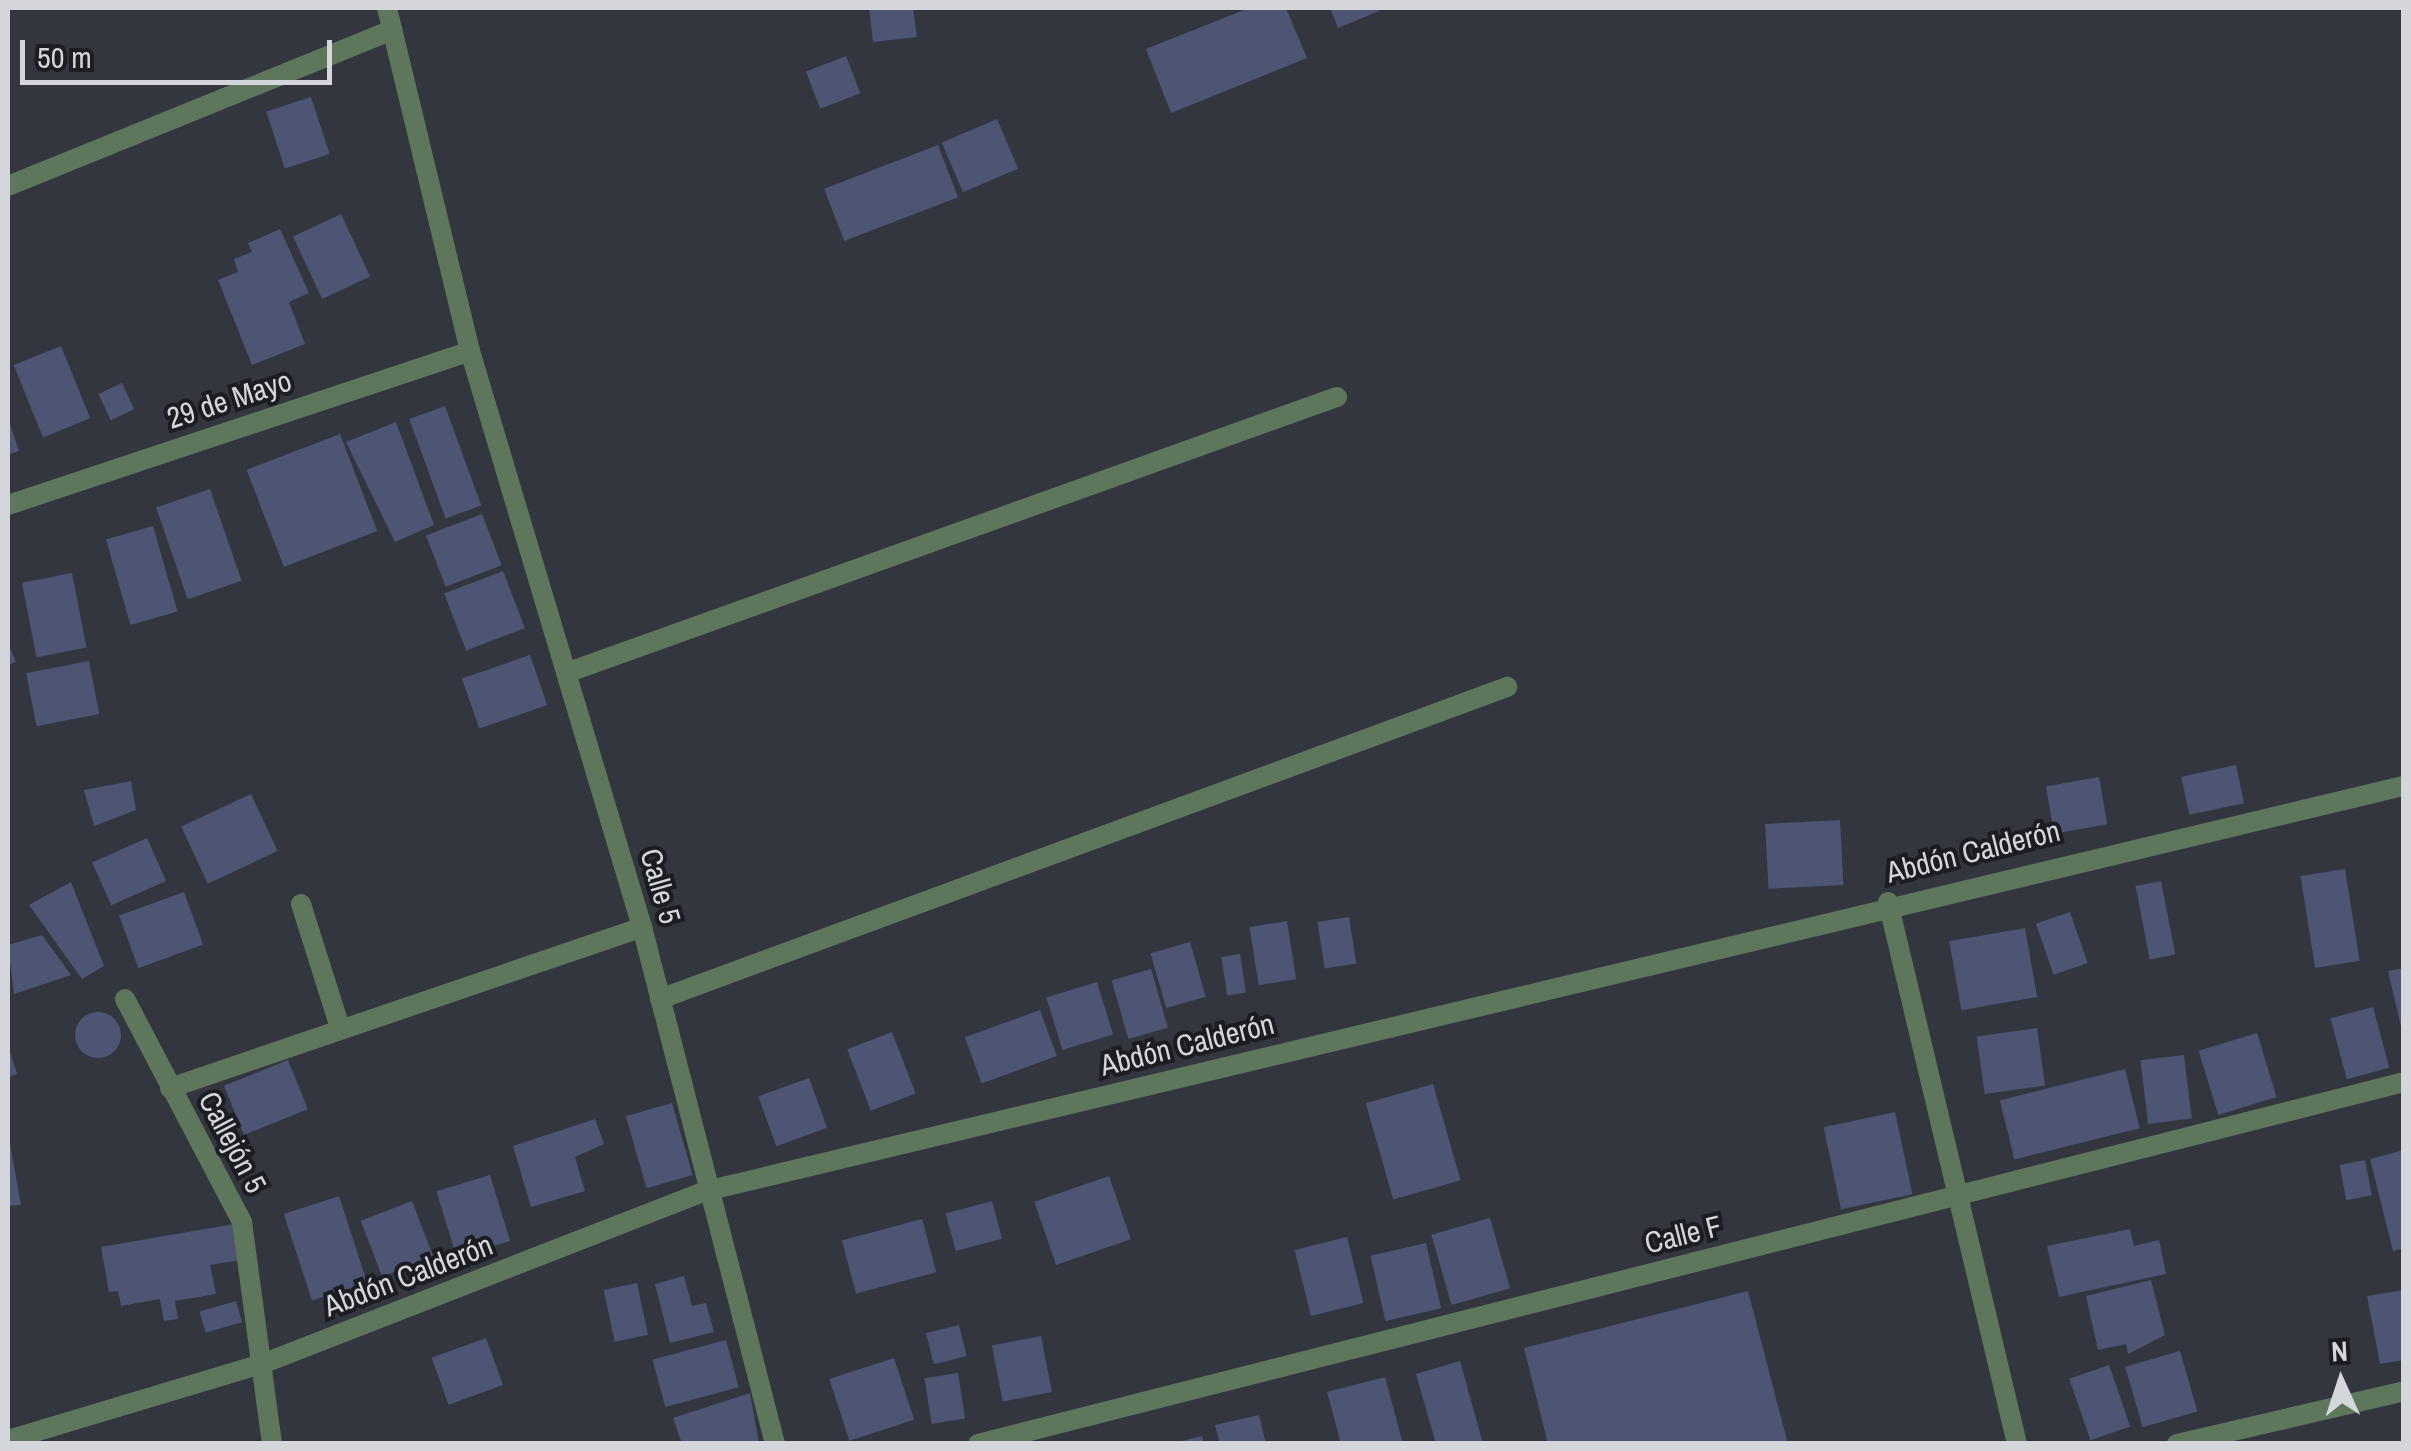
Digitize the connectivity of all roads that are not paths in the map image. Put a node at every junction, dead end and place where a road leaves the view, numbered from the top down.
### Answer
1 (387, 8) edge
2 (393, 30) junction
3 (8, 186) edge
4 (470, 351) junction
5 (1337, 396) dead end
6 (8, 505) edge
7 (566, 673) junction
8 (1507, 687) dead end
9 (2404, 786) edge
10 (1888, 902) junction
11 (301, 904) dead end
12 (642, 928) junction
13 (660, 999) junction
14 (124, 1000) dead end
15 (340, 1028) junction
16 (2404, 1082) edge
17 (170, 1088) junction
18 (706, 1191) junction
19 (1954, 1196) junction
20 (262, 1364) junction
21 (2404, 1391) edge
22 (8, 1440) edge
23 (272, 1444) edge
24 (775, 1444) edge
25 (978, 1444) edge
26 (2017, 1444) edge
27 (2176, 1444) edge

1 - 2 street, Calle 5
2 - 3 street
2 - 4 street, Calle 5
4 - 6 street, 29 de Mayo
4 - 7 street, Calle 5
5 - 7 street
7 - 12 street, Calle 5
8 - 13 street
9 - 10 street, Abdón Calderón
10 - 18 street, Abdón Calderón
10 - 19 street
11 - 15 street
12 - 13 street, Calle 5
12 - 15 street
13 - 18 street, Calle 5
14 - 17 street, Callejón 5
15 - 17 street
16 - 19 street, Calle F
17 - 20 street, Callejón 5
18 - 20 street, Abdón Calderón
18 - 24 street, Calle 5
19 - 25 street, Calle F
19 - 26 street
20 - 22 street, Abdón Calderón
20 - 23 street, Callejón 5
21 - 27 street

